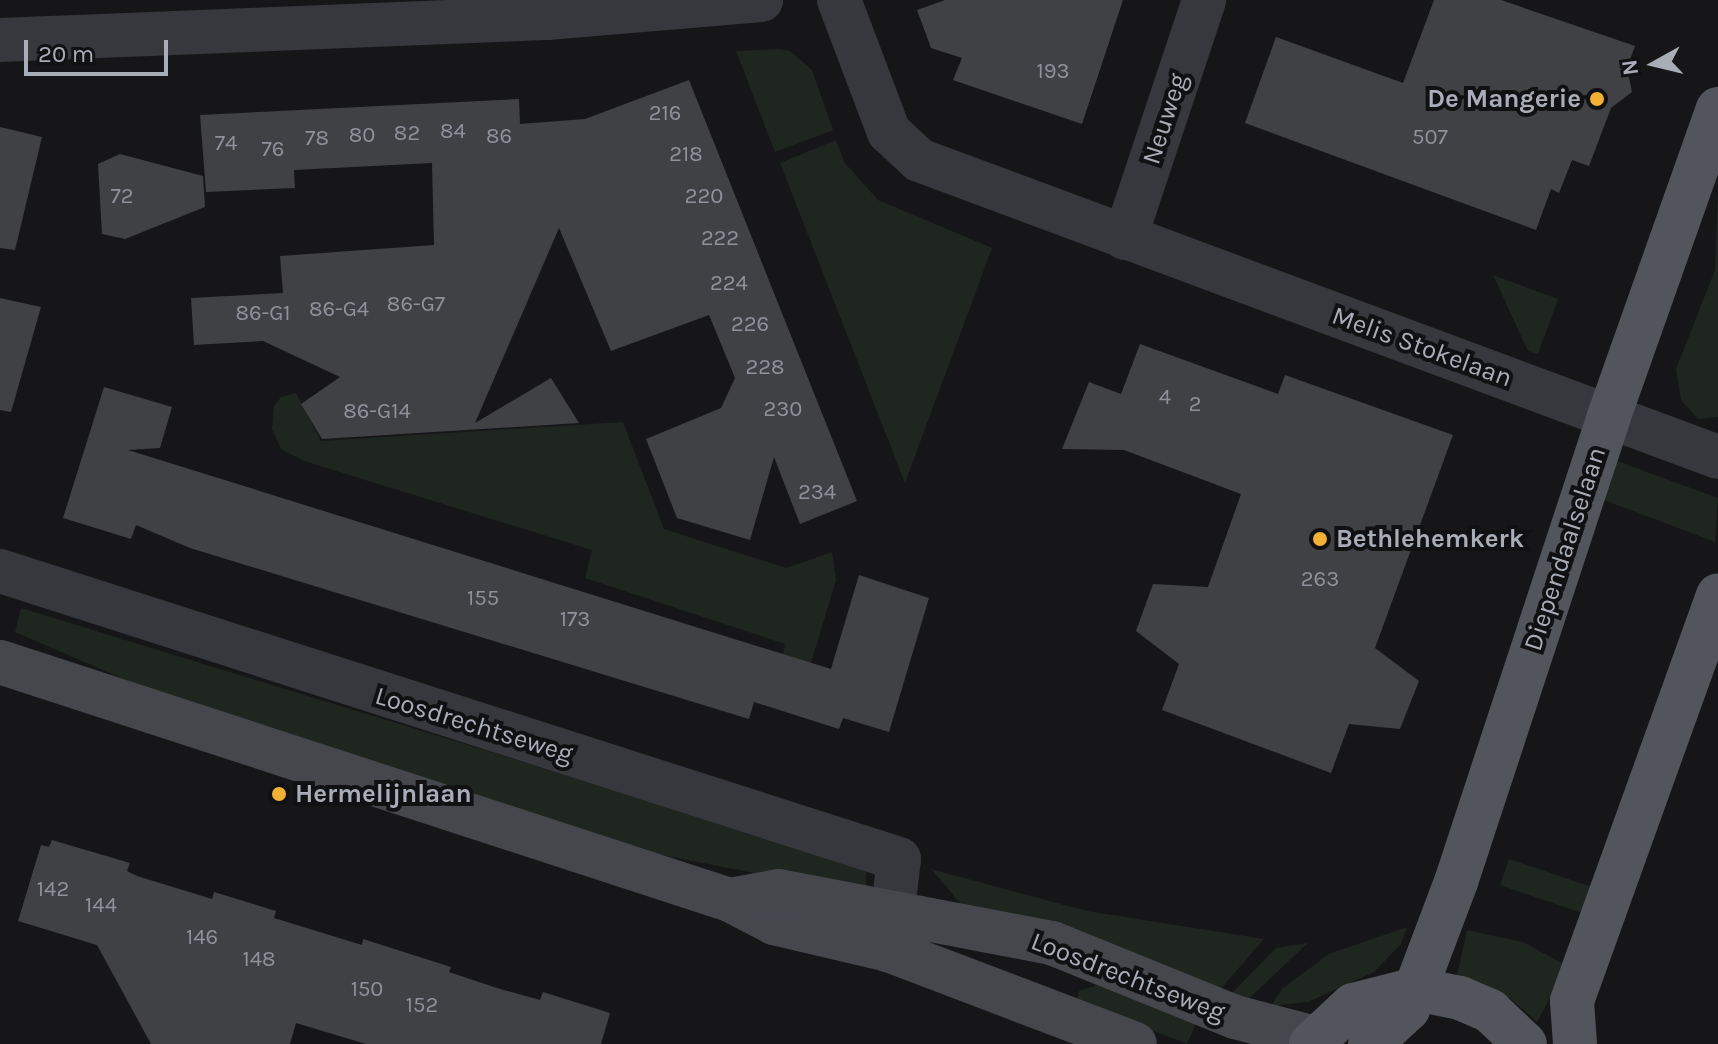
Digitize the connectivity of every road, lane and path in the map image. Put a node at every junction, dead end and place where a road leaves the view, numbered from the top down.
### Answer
1 (761, 0) edge
2 (839, 0) edge
3 (1204, 0) edge
4 (0, 40) edge
5 (1715, 126) edge
6 (1125, 238) junction
7 (1608, 419) junction
8 (1718, 457) edge
9 (0, 571) edge
10 (1718, 595) edge
11 (0, 662) edge
12 (891, 931) junction
13 (1416, 989) junction
14 (1313, 1041) edge
15 (1135, 1044) edge
16 (1370, 1044) edge
17 (1525, 1044) edge
18 (1575, 1044) edge

1 - 4 street
2 - 6 street, Melis Stokelaan
3 - 6 street, Neuweg
5 - 7 main road, Diependaalselaan
6 - 7 street, Melis Stokelaan
7 - 8 street, Melis Stokelaan
7 - 13 main road, Diependaalselaan
9 - 12 street, Loosdrechtseweg
10 - 18 main road
11 - 12 street, Loosdrechtseweg
12 - 14 street, Loosdrechtseweg
12 - 15 street, Loosdrechtseweg
13 - 14 main road
13 - 16 main road, Diependaalselaan
13 - 17 main road

